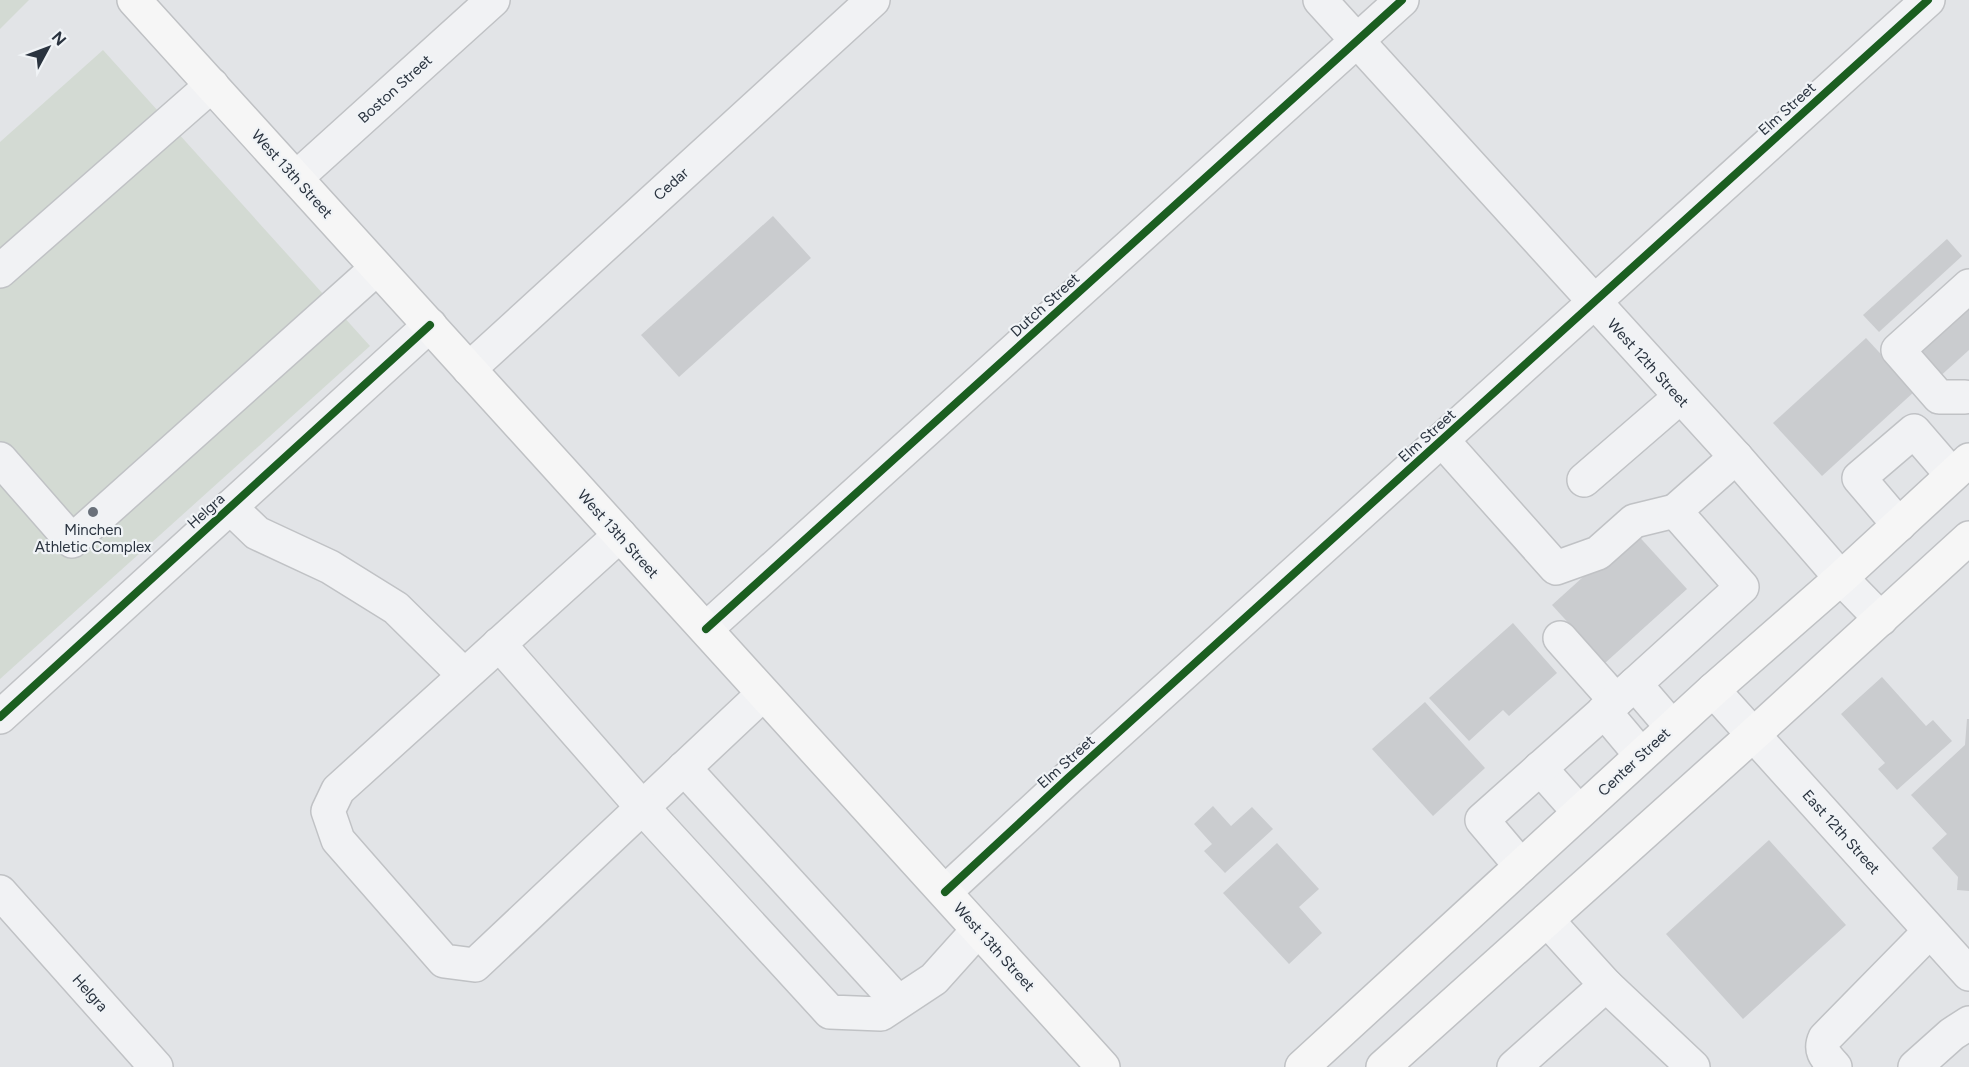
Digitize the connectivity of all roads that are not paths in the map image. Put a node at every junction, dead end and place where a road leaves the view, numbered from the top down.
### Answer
1 (134, 0) edge
2 (493, 0) edge
3 (873, 0) edge
4 (1320, 0) edge
5 (1402, 0) edge
6 (1928, 0) edge
7 (1357, 41) junction
8 (212, 85) junction
9 (296, 178) junction
10 (377, 268) junction
11 (0, 271) edge
12 (1969, 286) edge
13 (1593, 303) junction
14 (430, 325) junction
15 (469, 369) junction
16 (1680, 397) junction
17 (1968, 397) edge
18 (1442, 440) junction
19 (1736, 457) junction
20 (0, 459) edge
21 (1961, 468) edge
22 (1584, 480) dead end
23 (230, 507) junction
24 (1675, 512) junction
25 (1899, 525) junction
26 (620, 536) junction
27 (1969, 538) edge
28 (1841, 578) junction
29 (1881, 619) junction
30 (706, 629) junction
31 (1560, 638) dead end
32 (499, 644) junction
33 (465, 675) junction
34 (1713, 690) junction
35 (764, 694) junction
36 (1618, 698) junction
37 (0, 717) edge
38 (1672, 727) junction
39 (1753, 735) junction
40 (1641, 755) junction
41 (684, 768) junction
42 (1540, 768) junction
43 (642, 807) junction
44 (1579, 812) junction
45 (1521, 866) junction
46 (0, 892) edge
47 (945, 892) junction
48 (1547, 920) junction
49 (978, 930) junction
50 (1955, 949) edge
51 (1606, 985) junction
52 (898, 1002) junction
53 (1969, 1023) edge
54 (156, 1067) edge
55 (1103, 1067) edge
56 (1302, 1067) edge
57 (1383, 1067) edge
58 (1514, 1067) edge
59 (1693, 1067) edge
60 (1835, 1067) edge
61 (1916, 1067) edge

1 - 8 main road, West 13th Street
2 - 9 street, Boston Street
3 - 15 street, Cedar
4 - 7 street, West 12th Street
5 - 7 street, Dutch Street
6 - 13 street, Elm Street
7 - 13 street, West 12th Street
7 - 30 street, Dutch Street
8 - 9 main road, West 13th Street
8 - 11 street
9 - 10 main road, West 13th Street
10 - 14 main road, West 13th Street
10 - 20 street
12 - 17 street
13 - 16 street, West 12th Street
13 - 18 street, Elm Street
14 - 15 main road, West 13th Street
14 - 23 street, Helgra
15 - 26 main road, West 13th Street
16 - 19 street, West 12th Street
16 - 22 street
18 - 24 street
18 - 47 street, Elm Street
19 - 24 street
19 - 28 street, West 12th Street
21 - 25 main road, Center Street
21 - 25 street
23 - 33 street
23 - 37 street, Helgra
24 - 36 street
25 - 28 main road, Center Street
26 - 30 main road, West 13th Street
26 - 32 street
27 - 29 main road
28 - 29 street, West 12th Street
28 - 34 main road, Center Street
29 - 39 main road
30 - 35 main road, West 13th Street
31 - 36 street
32 - 33 street
32 - 43 street
33 - 43 street
34 - 38 main road, Center Street
34 - 39 street, East 12th Street
35 - 41 street
35 - 47 main road, West 13th Street
36 - 38 street
36 - 40 street
36 - 42 street
38 - 40 main road, Center Street
39 - 48 main road
39 - 50 street, East 12th Street
40 - 44 main road, Center Street
41 - 43 street
41 - 52 street
42 - 44 street
42 - 45 street
43 - 52 street
44 - 45 main road, Center Street
45 - 56 main road, Center Street
46 - 54 street, Helgra
47 - 49 main road, West 13th Street
48 - 51 street
48 - 57 main road
49 - 52 street
49 - 55 main road, West 13th Street
50 - 60 street
51 - 58 street
51 - 59 street
53 - 61 street

